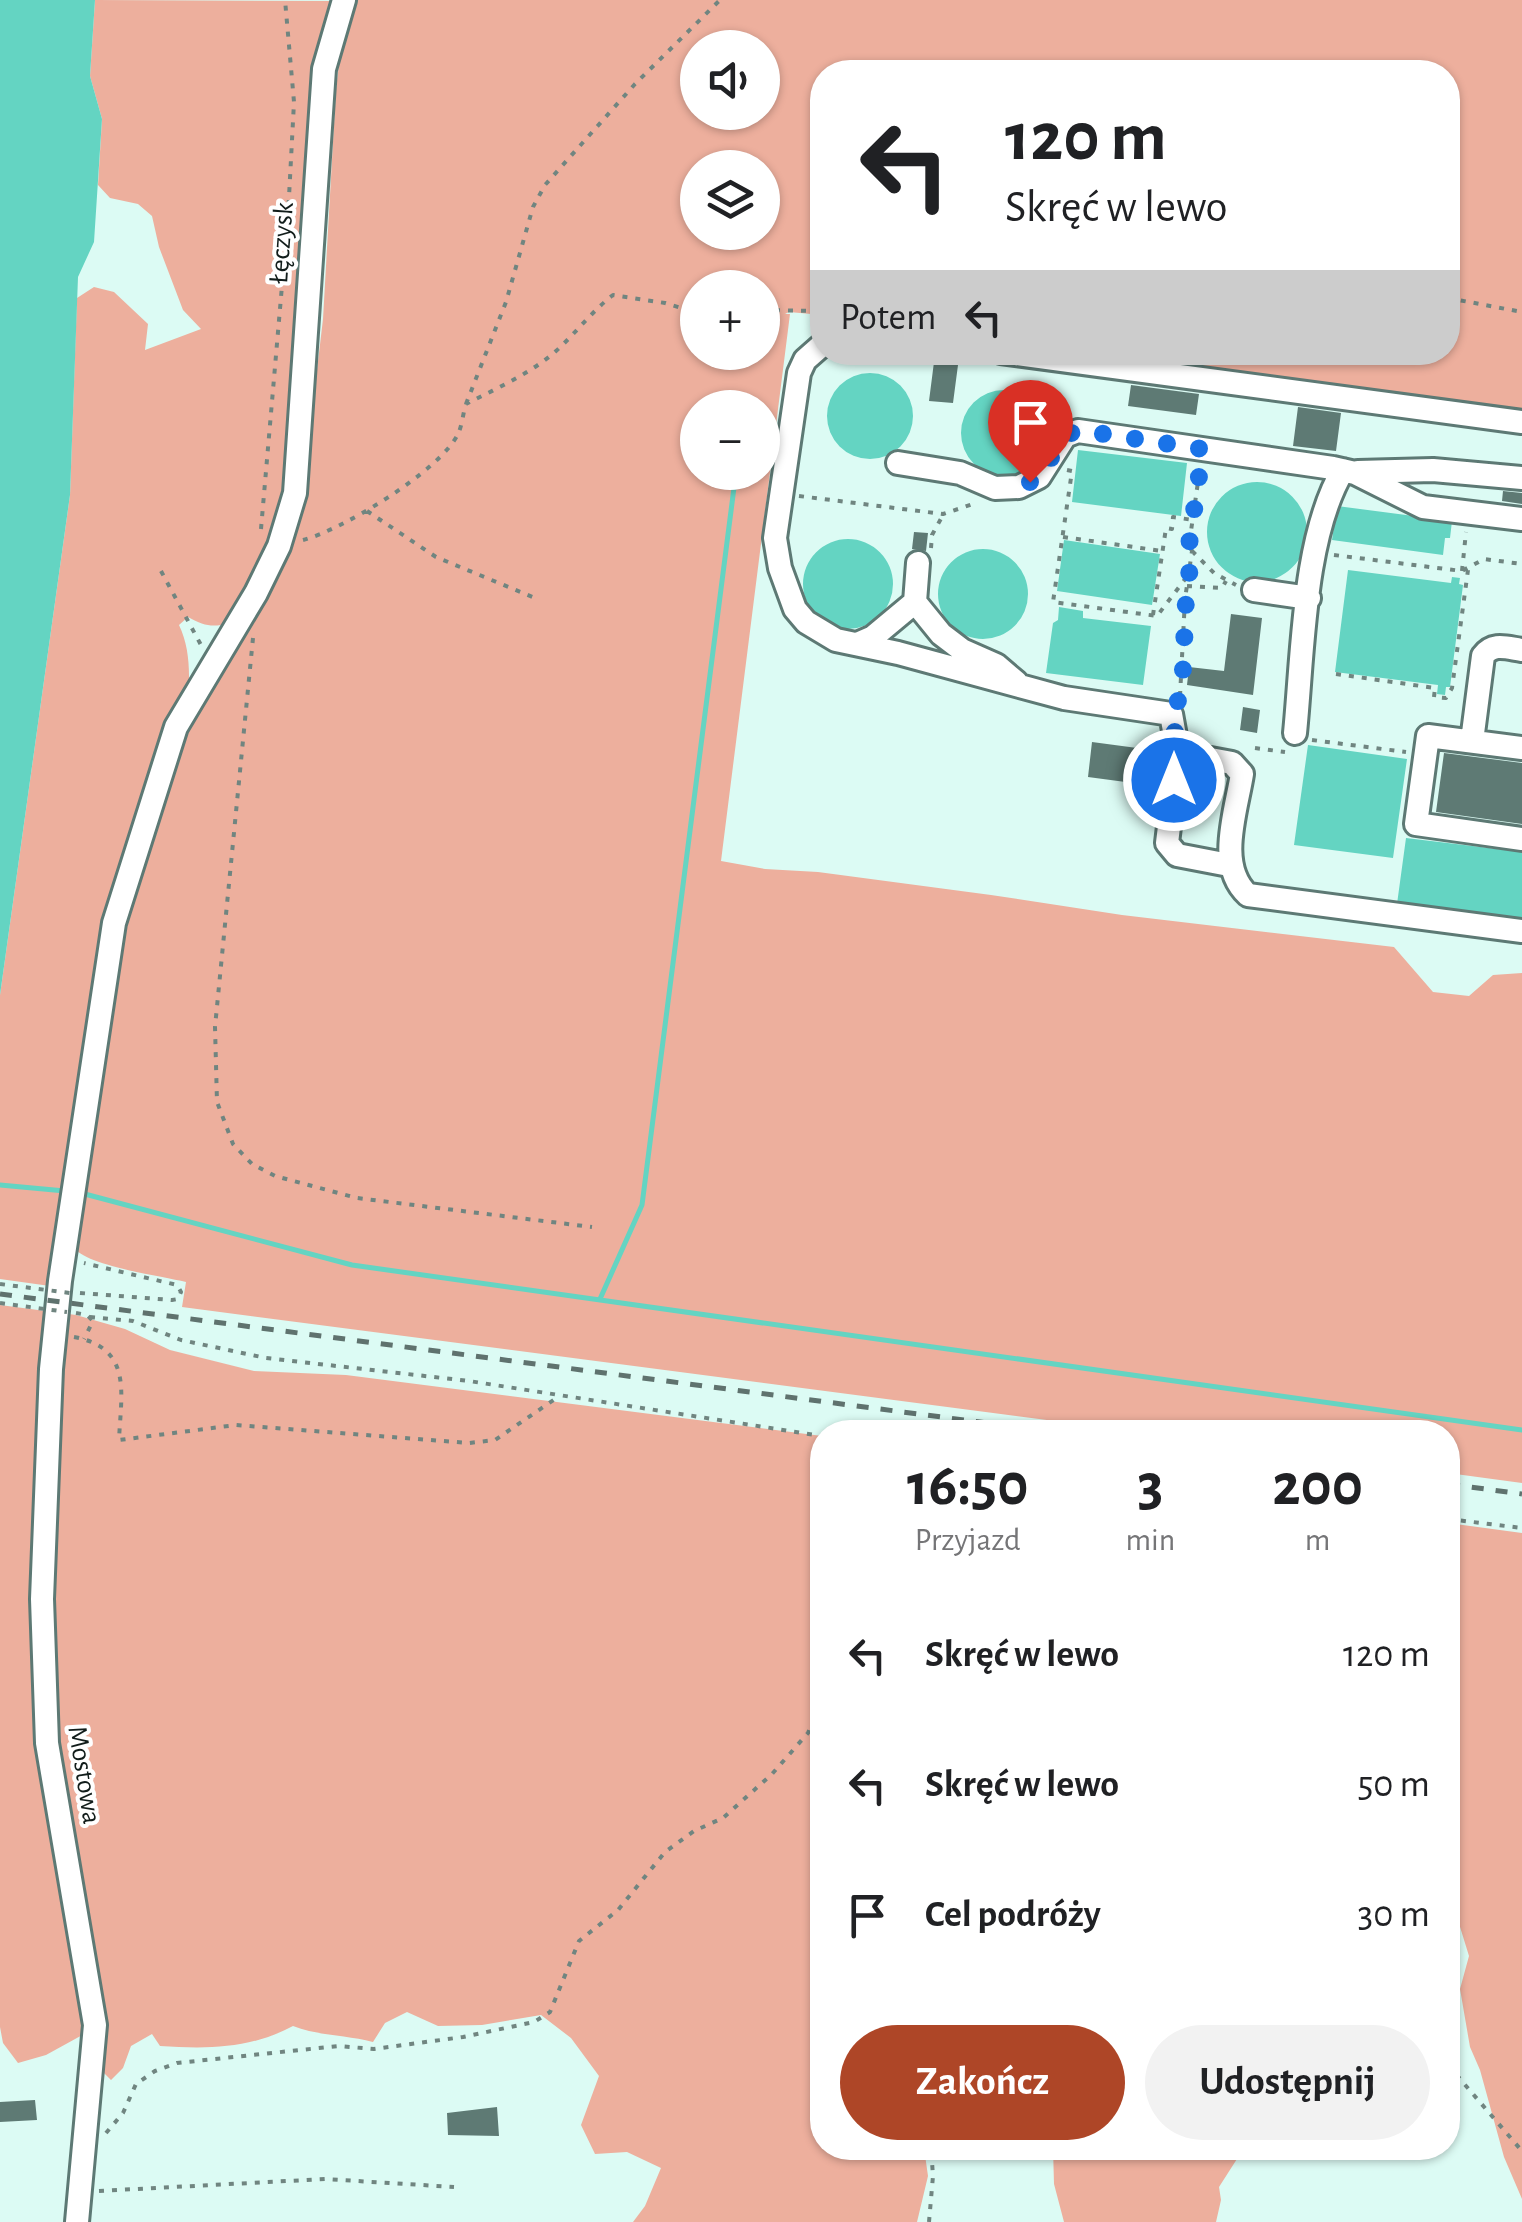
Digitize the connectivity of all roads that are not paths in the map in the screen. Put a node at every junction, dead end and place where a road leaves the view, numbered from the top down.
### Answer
1 (344, 0) edge
2 (810, 356) edge
3 (1098, 365) edge
4 (1522, 422) edge
5 (898, 463) dead end
6 (1349, 471) junction
7 (1522, 478) edge
8 (1522, 519) edge
9 (918, 563) road end
10 (1254, 590) road end
11 (1309, 598) junction
12 (915, 602) junction
13 (858, 644) junction
14 (1522, 650) edge
15 (215, 665) joint
16 (1022, 687) junction
17 (1472, 741) junction
18 (1299, 742) road end
19 (1522, 748) edge
20 (1178, 753) junction
21 (1522, 838) edge
22 (1230, 865) junction
23 (1522, 932) edge
24 (77, 2222) edge

1 - 15 street, Łęczysk
2 - 13 street
3 - 4 street
5 - 6 street
6 - 7 street
6 - 8 street
6 - 11 street
9 - 12 street
10 - 11 street
11 - 18 street
12 - 13 street
12 - 16 street
13 - 16 street
14 - 17 street
15 - 24 street, Mostowa
16 - 20 street
17 - 19 street
17 - 21 street
20 - 22 street
20 - 22 street
22 - 23 street

